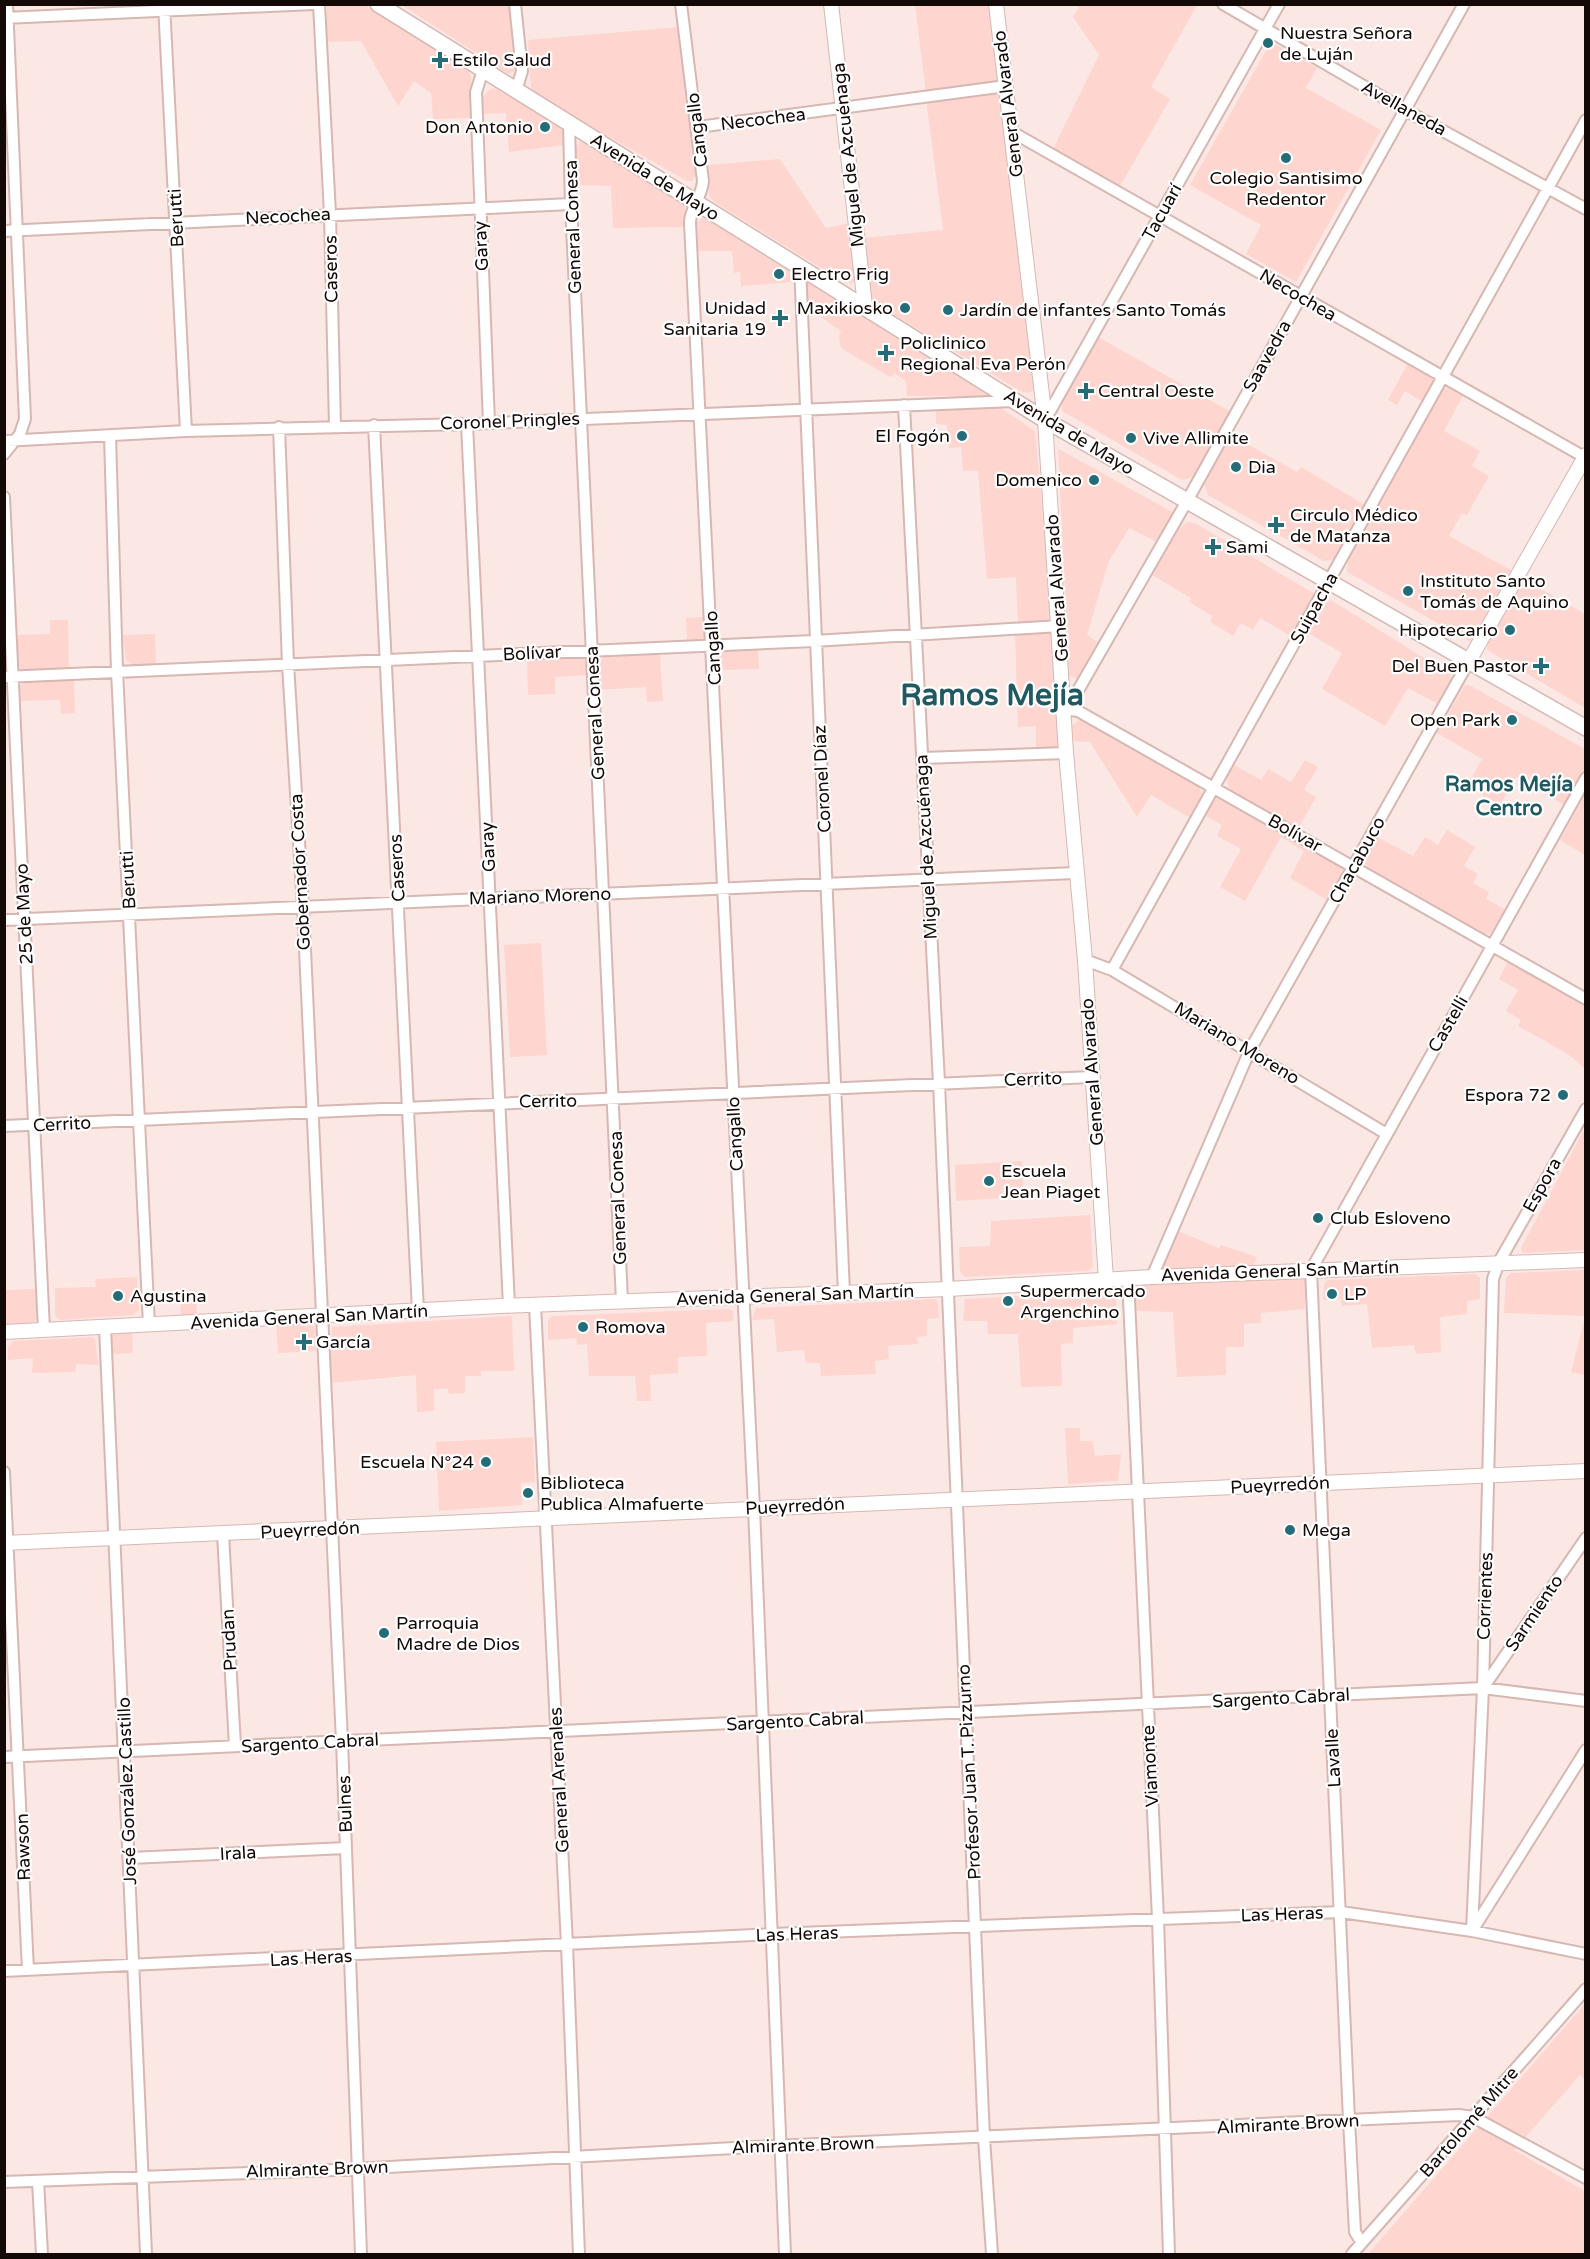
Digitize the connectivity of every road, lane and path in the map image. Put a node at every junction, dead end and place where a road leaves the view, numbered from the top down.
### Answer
1 (6, 4) edge
2 (313, 4) edge
3 (319, 4) edge
4 (515, 4) edge
5 (681, 4) edge
6 (831, 4) edge
7 (996, 4) edge
8 (1223, 4) edge
9 (1279, 4) edge
10 (1464, 4) edge
11 (381, 5) edge
12 (164, 8) edge
13 (6, 18) edge
14 (1265, 29) junction
15 (483, 70) junction
16 (1006, 86) junction
17 (516, 91) junction
18 (842, 109) junction
19 (1404, 109) junction
20 (1586, 120) edge
21 (569, 125) junction
22 (698, 127) junction
23 (1012, 132) junction
24 (1548, 188) junction
25 (696, 202) junction
26 (571, 204) junction
27 (1586, 209) edge
28 (479, 210) junction
29 (330, 214) junction
30 (1160, 217) junction
31 (176, 222) junction
32 (17, 230) junction
33 (4, 231) edge
34 (800, 266) junction
35 (1300, 296) junction
36 (865, 306) junction
37 (1443, 378) junction
38 (1016, 401) junction
39 (904, 405) junction
40 (805, 408) junction
41 (701, 412) junction
42 (581, 419) junction
43 (1045, 420) junction
44 (466, 423) junction
45 (489, 423) junction
46 (374, 425) junction
47 (335, 426) junction
48 (279, 428) junction
49 (186, 431) junction
50 (110, 436) junction
51 (9, 441) edge
52 (4, 454) edge
53 (1585, 457) edge
54 (4, 497) edge
55 (1187, 501) junction
56 (1329, 581) junction
57 (1060, 626) junction
58 (915, 635) junction
59 (814, 641) junction
60 (712, 645) junction
61 (592, 650) junction
62 (477, 656) junction
63 (386, 662) junction
64 (1469, 662) junction
65 (288, 664) junction
66 (117, 671) junction
67 (9, 676) edge
68 (1064, 703) junction
69 (1586, 728) edge
70 (1066, 753) junction
71 (922, 758) junction
72 (1586, 778) edge
73 (1214, 787) junction
74 (1353, 866) junction
75 (1075, 873) junction
76 (927, 881) junction
77 (827, 886) junction
78 (724, 887) junction
79 (603, 893) junction
80 (490, 898) junction
81 (399, 902) junction
82 (303, 907) junction
83 (130, 914) junction
84 (24, 919) junction
85 (4, 920) edge
86 (1492, 947) junction
87 (1084, 960) junction
88 (1112, 970) junction
89 (1586, 999) edge
90 (1250, 1050) junction
91 (1091, 1077) junction
92 (939, 1083) junction
93 (836, 1088) junction
94 (733, 1092) junction
95 (614, 1100) junction
96 (501, 1103) junction
97 (408, 1107) junction
98 (1586, 1109) edge
99 (312, 1112) junction
100 (141, 1120) junction
101 (34, 1125) junction
102 (4, 1126) edge
103 (1385, 1133) junction
104 (1586, 1260) edge
105 (1499, 1262) junction
106 (1311, 1270) junction
107 (1152, 1277) junction
108 (1128, 1278) junction
109 (1106, 1280) junction
110 (948, 1289) junction
111 (844, 1293) junction
112 (743, 1296) junction
113 (622, 1301) junction
114 (535, 1305) junction
115 (509, 1306) junction
116 (418, 1311) junction
117 (321, 1317) junction
118 (149, 1325) junction
119 (105, 1327) junction
120 (44, 1330) junction
121 (4, 1332) edge
122 (1586, 1471) edge
123 (4, 1472) edge
124 (1488, 1476) junction
125 (1321, 1483) junction
126 (1138, 1492) junction
127 (956, 1499) junction
128 (754, 1508) junction
129 (545, 1518) junction
130 (331, 1528) junction
131 (223, 1534) junction
132 (1586, 1538) edge
133 (116, 1539) junction
134 (7, 1543) edge
135 (1483, 1688) junction
136 (1330, 1696) junction
137 (1586, 1701) edge
138 (1147, 1705) junction
139 (966, 1713) junction
140 (763, 1722) junction
141 (557, 1730) junction
142 (342, 1741) junction
143 (235, 1746) junction
144 (1586, 1750) edge
145 (126, 1751) junction
146 (19, 1756) junction
147 (4, 1757) edge
148 (346, 1848) junction
149 (130, 1858) junction
150 (1341, 1912) junction
151 (1158, 1919) junction
152 (976, 1926) junction
153 (1472, 1931) junction
154 (773, 1934) junction
155 (567, 1945) junction
156 (1586, 1954) edge
157 (351, 1956) junction
158 (135, 1966) junction
159 (28, 1970) junction
160 (4, 1971) edge
161 (1586, 1989) edge
162 (1473, 2116) junction
163 (1349, 2120) junction
164 (1164, 2130) junction
165 (984, 2138) junction
166 (782, 2146) junction
167 (575, 2157) junction
168 (357, 2168) junction
169 (143, 2175) junction
170 (1586, 2178) edge
171 (38, 2181) junction
172 (4, 2182) edge
173 (1362, 2243) junction
174 (42, 2254) edge
175 (146, 2254) edge
176 (360, 2254) edge
177 (579, 2254) edge
178 (785, 2254) edge
179 (992, 2254) edge
180 (1169, 2254) edge
181 (1352, 2254) edge

1 - 13 street
2 - 12 street
3 - 29 street, Caseros
4 - 17 street
5 - 22 street, Cangallo
6 - 18 street, Miguel de Azcuénaga
7 - 16 street, General Alvarado
8 - 14 street, Avellaneda
9 - 14 street, Tacuarí
10 - 19 street, Saavedra
11 - 15 main road, Avenida de Mayo
12 - 13 street
12 - 31 street, Berutti
13 - 32 street
14 - 19 street, Avellaneda
14 - 30 street, Tacuarí
15 - 17 main road, Avenida de Mayo
15 - 28 street, Garay
16 - 18 street, Necochea
16 - 23 street, General Alvarado
17 - 21 main road, Avenida de Mayo
18 - 22 street, Necochea
18 - 36 street, Miguel de Azcuénaga
19 - 24 street, Avellaneda
19 - 35 street, Saavedra
20 - 24 street, Suipacha
21 - 25 main road, Avenida de Mayo
21 - 26 street, General Conesa
22 - 25 street, Cangallo
23 - 30 street, Necochea
23 - 43 street, General Alvarado
24 - 27 street, Avellaneda
24 - 37 street, Suipacha
25 - 34 main road, Avenida de Mayo
25 - 41 street, Cangallo
26 - 28 street, Necochea
26 - 42 street, General Conesa
28 - 29 street, Necochea
28 - 45 street, Garay
29 - 31 street, Necochea
29 - 47 street, Caseros
30 - 35 street, Necochea
30 - 43 street, Tacuarí
31 - 32 street, Necochea
31 - 49 street, Berutti
32 - 33 street, Necochea
32 - 51 street
34 - 36 main road, Avenida de Mayo
34 - 40 street, Coronel Díaz
35 - 37 street, Necochea
35 - 55 street, Saavedra
36 - 38 main road, Avenida de Mayo
37 - 53 street, Necochea
37 - 56 street, Suipacha
38 - 39 street, Coronel Pringles
38 - 43 main road, Avenida de Mayo
39 - 40 street, Coronel Pringles
39 - 58 street, Miguel de Azcuénaga
40 - 41 street, Coronel Pringles
40 - 59 street, Coronel Díaz
41 - 42 street, Coronel Pringles
41 - 60 street, Cangallo
42 - 45 street, Coronel Pringles
42 - 61 street, General Conesa
43 - 55 main road, Avenida de Mayo
43 - 57 street, General Alvarado
44 - 45 street, Coronel Pringles
44 - 46 street, Coronel Pringles
44 - 62 street, Garay
46 - 47 street, Coronel Pringles
46 - 63 street, Caseros
47 - 48 street, Coronel Pringles
48 - 49 street, Coronel Pringles
48 - 65 street, Gobernador Costa
49 - 50 street, Coronel Pringles
50 - 51 street, Coronel Pringles
50 - 66 street, Berutti
51 - 52 street
53 - 64 street, Chacabuco
54 - 67 street, 25 de Mayo
55 - 56 main road, Avenida de Mayo
55 - 68 street, Saavedra
56 - 64 main road, Avenida de Mayo
56 - 73 street, Suipacha
57 - 58 street, Bolívar
57 - 68 street, General Alvarado
58 - 59 street, Bolívar
58 - 71 street, Miguel de Azcuénaga
59 - 60 street, Bolívar
59 - 77 street, Coronel Díaz
60 - 61 street, Bolívar
60 - 78 street, Cangallo
61 - 62 street, Bolívar
61 - 79 street, General Conesa
62 - 63 street, Bolívar
62 - 80 street, Garay
63 - 65 street, Bolívar
63 - 81 street, Caseros
64 - 69 main road, Avenida de Mayo
64 - 74 street, Chacabuco
65 - 66 street, Bolívar
65 - 82 street, Gobernador Costa
66 - 67 street, Bolívar
66 - 83 street, Berutti
67 - 84 street, 25 de Mayo
68 - 70 street, General Alvarado
68 - 73 street, Bolívar
70 - 71 street
70 - 75 street, General Alvarado
71 - 76 street, Miguel de Azcuénaga
72 - 86 street, Castelli
73 - 74 street, Bolívar
73 - 88 street, Suipacha
74 - 86 street, Bolívar
74 - 90 street, Chacabuco
75 - 76 street, Mariano Moreno
75 - 87 street, General Alvarado
76 - 77 street, Mariano Moreno
76 - 92 street, Miguel de Azcuénaga
77 - 78 street, Mariano Moreno
77 - 93 street, Coronel Díaz
78 - 79 street, Mariano Moreno
78 - 94 street, Cangallo
79 - 80 street, Mariano Moreno
79 - 95 street, General Conesa
80 - 81 street, Mariano Moreno
80 - 96 street, Garay
81 - 82 street, Mariano Moreno
81 - 97 street, Caseros
82 - 83 street, Mariano Moreno
82 - 99 street, Gobernador Costa
83 - 84 street, Mariano Moreno
83 - 100 street, Berutti
84 - 85 street, Mariano Moreno
84 - 101 street, 25 de Mayo
86 - 89 street, Bolívar
86 - 103 street, Castelli
87 - 88 street, Mariano Moreno
87 - 91 street, General Alvarado
88 - 90 street, Mariano Moreno
90 - 103 street, Mariano Moreno
90 - 107 street, Chacabuco
91 - 92 street, Cerrito
91 - 109 street, General Alvarado
92 - 93 street, Cerrito
92 - 110 street, Miguel de Azcuénaga
93 - 94 street, Cerrito
93 - 111 street, Coronel Díaz
94 - 95 street, Cerrito
94 - 112 street, Cangallo
95 - 96 street, Cerrito
95 - 113 street, General Conesa
96 - 97 street, Cerrito
96 - 115 street, Garay
97 - 99 street, Cerrito
97 - 116 street, Caseros
98 - 105 street, Espora
99 - 100 street, Cerrito
99 - 117 street, Gobernador Costa
100 - 101 street, Cerrito
100 - 118 street, Berutti
101 - 102 street, Cerrito
101 - 120 street, 25 de Mayo
103 - 106 street, Castelli
104 - 105 street, Avenida General San Martín
105 - 106 street, Avenida General San Martín
105 - 124 street, Corrientes
106 - 107 street, Avenida General San Martín
106 - 125 street, Lavalle
107 - 108 street, Avenida General San Martín
108 - 109 street, Avenida General San Martín
108 - 126 street, Viamonte
109 - 110 street, Avenida General San Martín
110 - 111 street, Avenida General San Martín
110 - 127 street, Profesor Juan T. Pizzurno
111 - 112 street, Avenida General San Martín
112 - 113 street, Avenida General San Martín
112 - 128 street, Cangallo
113 - 114 street, Avenida General San Martín
114 - 115 street, Avenida General San Martín
114 - 129 street, General Arenales
115 - 116 street, Avenida General San Martín
116 - 117 street, Avenida General San Martín
117 - 118 street, Avenida General San Martín
117 - 130 street, Bulnes
118 - 119 street, Avenida General San Martín
119 - 120 street, Avenida General San Martín
119 - 133 street, José González Castillo
120 - 121 street, Avenida General San Martín
122 - 124 street, Pueyrredón
123 - 134 street, Rawson
124 - 125 street, Pueyrredón
124 - 135 street, Corrientes
125 - 126 street, Pueyrredón
125 - 136 street, Lavalle
126 - 127 street, Pueyrredón
126 - 138 street, Viamonte
127 - 128 street, Pueyrredón
127 - 139 street, Profesor Juan T. Pizzurno
128 - 129 street, Pueyrredón
128 - 140 street, Cangallo
129 - 130 street, Pueyrredón
129 - 141 street, General Arenales
130 - 131 street, Pueyrredón
130 - 142 street, Bulnes
131 - 133 street, Pueyrredón
131 - 143 street, Prudan
132 - 135 street, Sarmiento
133 - 134 street, Pueyrredón
133 - 145 street, José González Castillo
134 - 146 street, Rawson
135 - 136 street, Sargento Cabral
135 - 137 street, Sargento Cabral
135 - 153 street, Corrientes
136 - 138 street, Sargento Cabral
136 - 150 street, Lavalle
138 - 139 street, Sargento Cabral
138 - 151 street, Viamonte
139 - 140 street, Sargento Cabral
139 - 152 street, Profesor Juan T. Pizzurno
140 - 141 street, Sargento Cabral
140 - 154 street, Cangallo
141 - 142 street, Sargento Cabral
141 - 155 street, General Arenales
142 - 143 street, Sargento Cabral
142 - 148 street, Bulnes
143 - 145 street, Sargento Cabral
144 - 153 street
145 - 146 street, Sargento Cabral
145 - 149 street, José González Castillo
146 - 147 street, Sargento Cabral
146 - 159 street, Rawson
148 - 149 street, Irala
148 - 157 street, Bulnes
149 - 158 street, José González Castillo
150 - 151 street, Las Heras
150 - 153 street, Las Heras
150 - 163 street, Lavalle
151 - 152 street, Las Heras
151 - 164 street, Viamonte
152 - 154 street, Las Heras
152 - 165 street, Profesor Juan T. Pizzurno
153 - 156 street, Las Heras
154 - 155 street, Las Heras
154 - 166 street, Cangallo
155 - 157 street, Las Heras
155 - 167 street, General Arenales
157 - 158 street, Las Heras
157 - 168 street, Bulnes
158 - 159 street, Las Heras
158 - 169 street, José González Castillo
159 - 160 street, Las Heras
161 - 162 street, Bartolomé Mitre
162 - 163 street, Almirante Brown
162 - 170 street
162 - 173 street, Bartolomé Mitre
163 - 164 street, Almirante Brown
163 - 173 street, Lavalle
164 - 165 street, Almirante Brown
164 - 180 street, Viamonte
165 - 166 street, Almirante Brown
165 - 179 street, Profesor Juan T. Pizzurno
166 - 167 street, Almirante Brown
166 - 178 street, Cangallo
167 - 168 street, Almirante Brown
167 - 177 street, General Arenales
168 - 169 street, Almirante Brown
168 - 176 street, Bulnes
169 - 171 street, Almirante Brown
169 - 175 street, José González Castillo
171 - 172 street, Almirante Brown
171 - 174 street
173 - 181 street, Bartolomé Mitre

